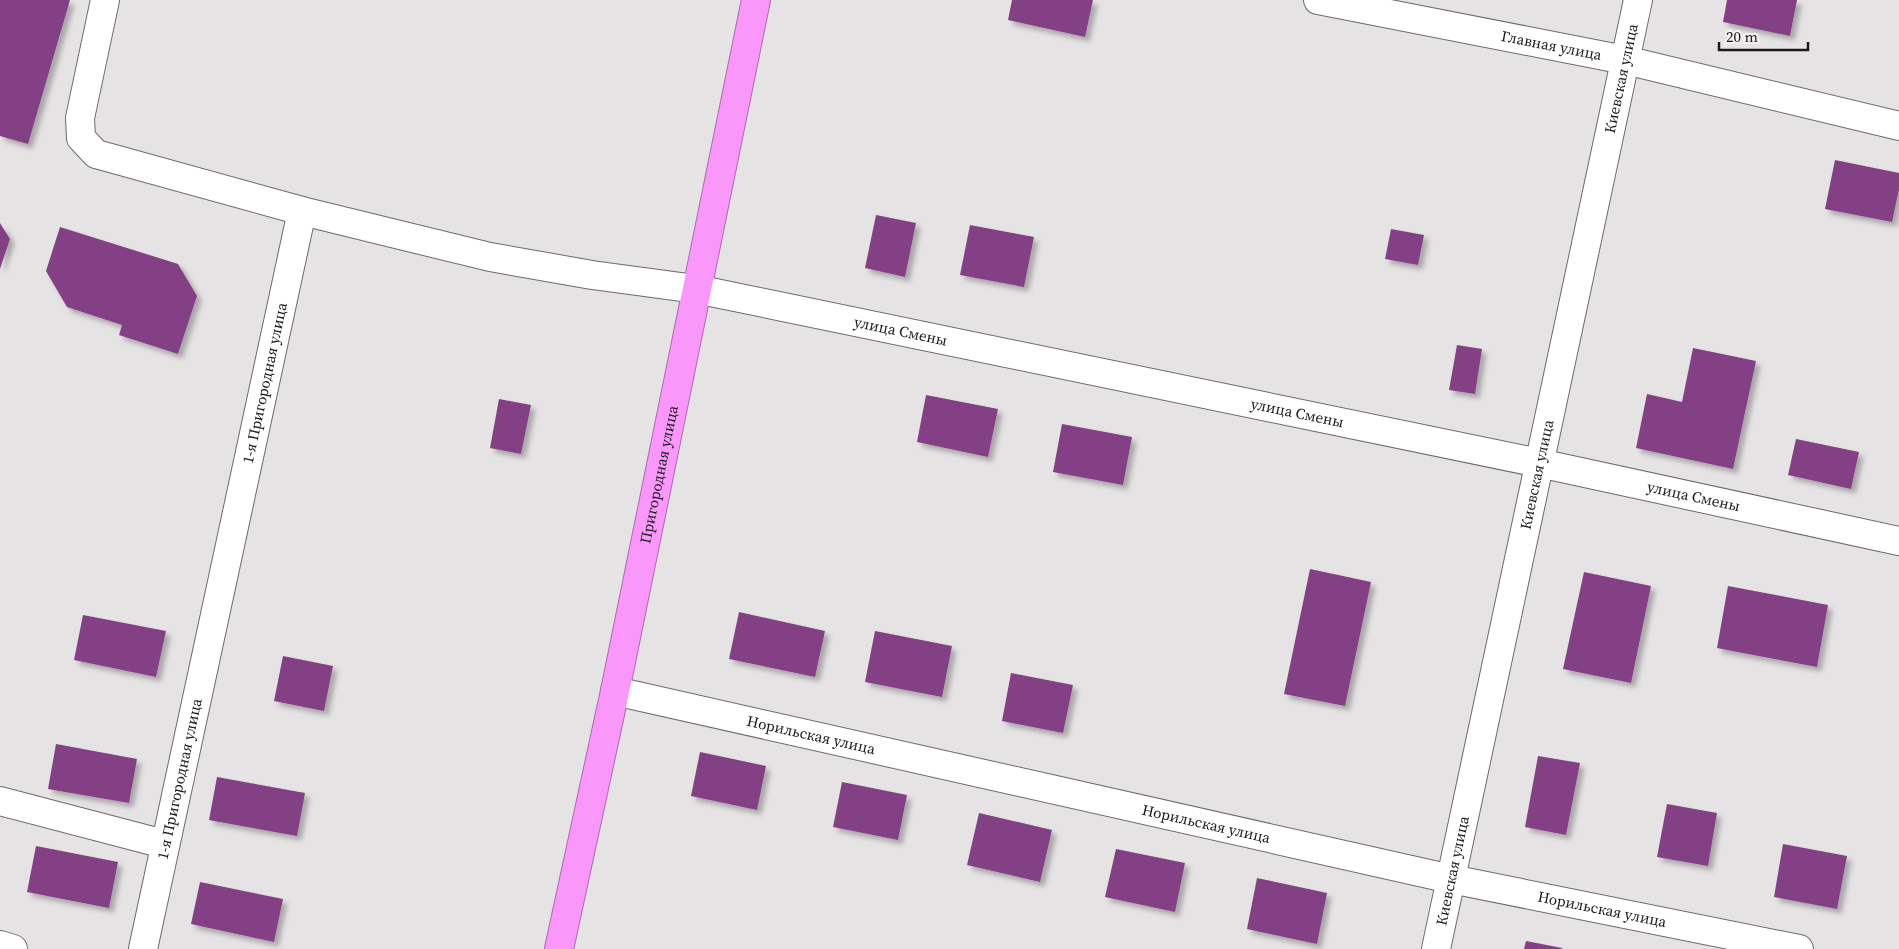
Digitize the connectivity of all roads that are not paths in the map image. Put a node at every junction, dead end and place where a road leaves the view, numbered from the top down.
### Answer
1 (105, 0) edge
2 (756, 0) edge
3 (1318, 0) edge
4 (1638, 0) edge
5 (1625, 60) junction
6 (1899, 126) edge
7 (302, 211) junction
8 (696, 289) junction
9 (1540, 463) junction
10 (1899, 541) edge
11 (615, 691) junction
12 (0, 801) edge
13 (164, 844) junction
14 (1452, 880) junction
15 (0, 945) edge
16 (13, 949) edge
17 (143, 949) edge
18 (559, 949) edge
19 (1436, 949) edge
20 (1799, 949) edge

1 - 7 street
2 - 8 highway, Пригородная улица
3 - 5 street, Главная улица
4 - 5 street, Киевская улица
5 - 6 street, Главная улица
5 - 9 street, Киевская улица
7 - 8 street
7 - 13 street, 1-я Пригородная улица
8 - 9 street, улица Смены
8 - 11 highway, Пригородная улица
9 - 10 street, улица Смены
9 - 14 street, Киевская улица
11 - 14 street, Норильская улица
11 - 18 highway, Пригородная улица
12 - 13 street
13 - 17 street, 1-я Пригородная улица
14 - 19 street, Киевская улица
14 - 20 street, Норильская улица
15 - 16 street

